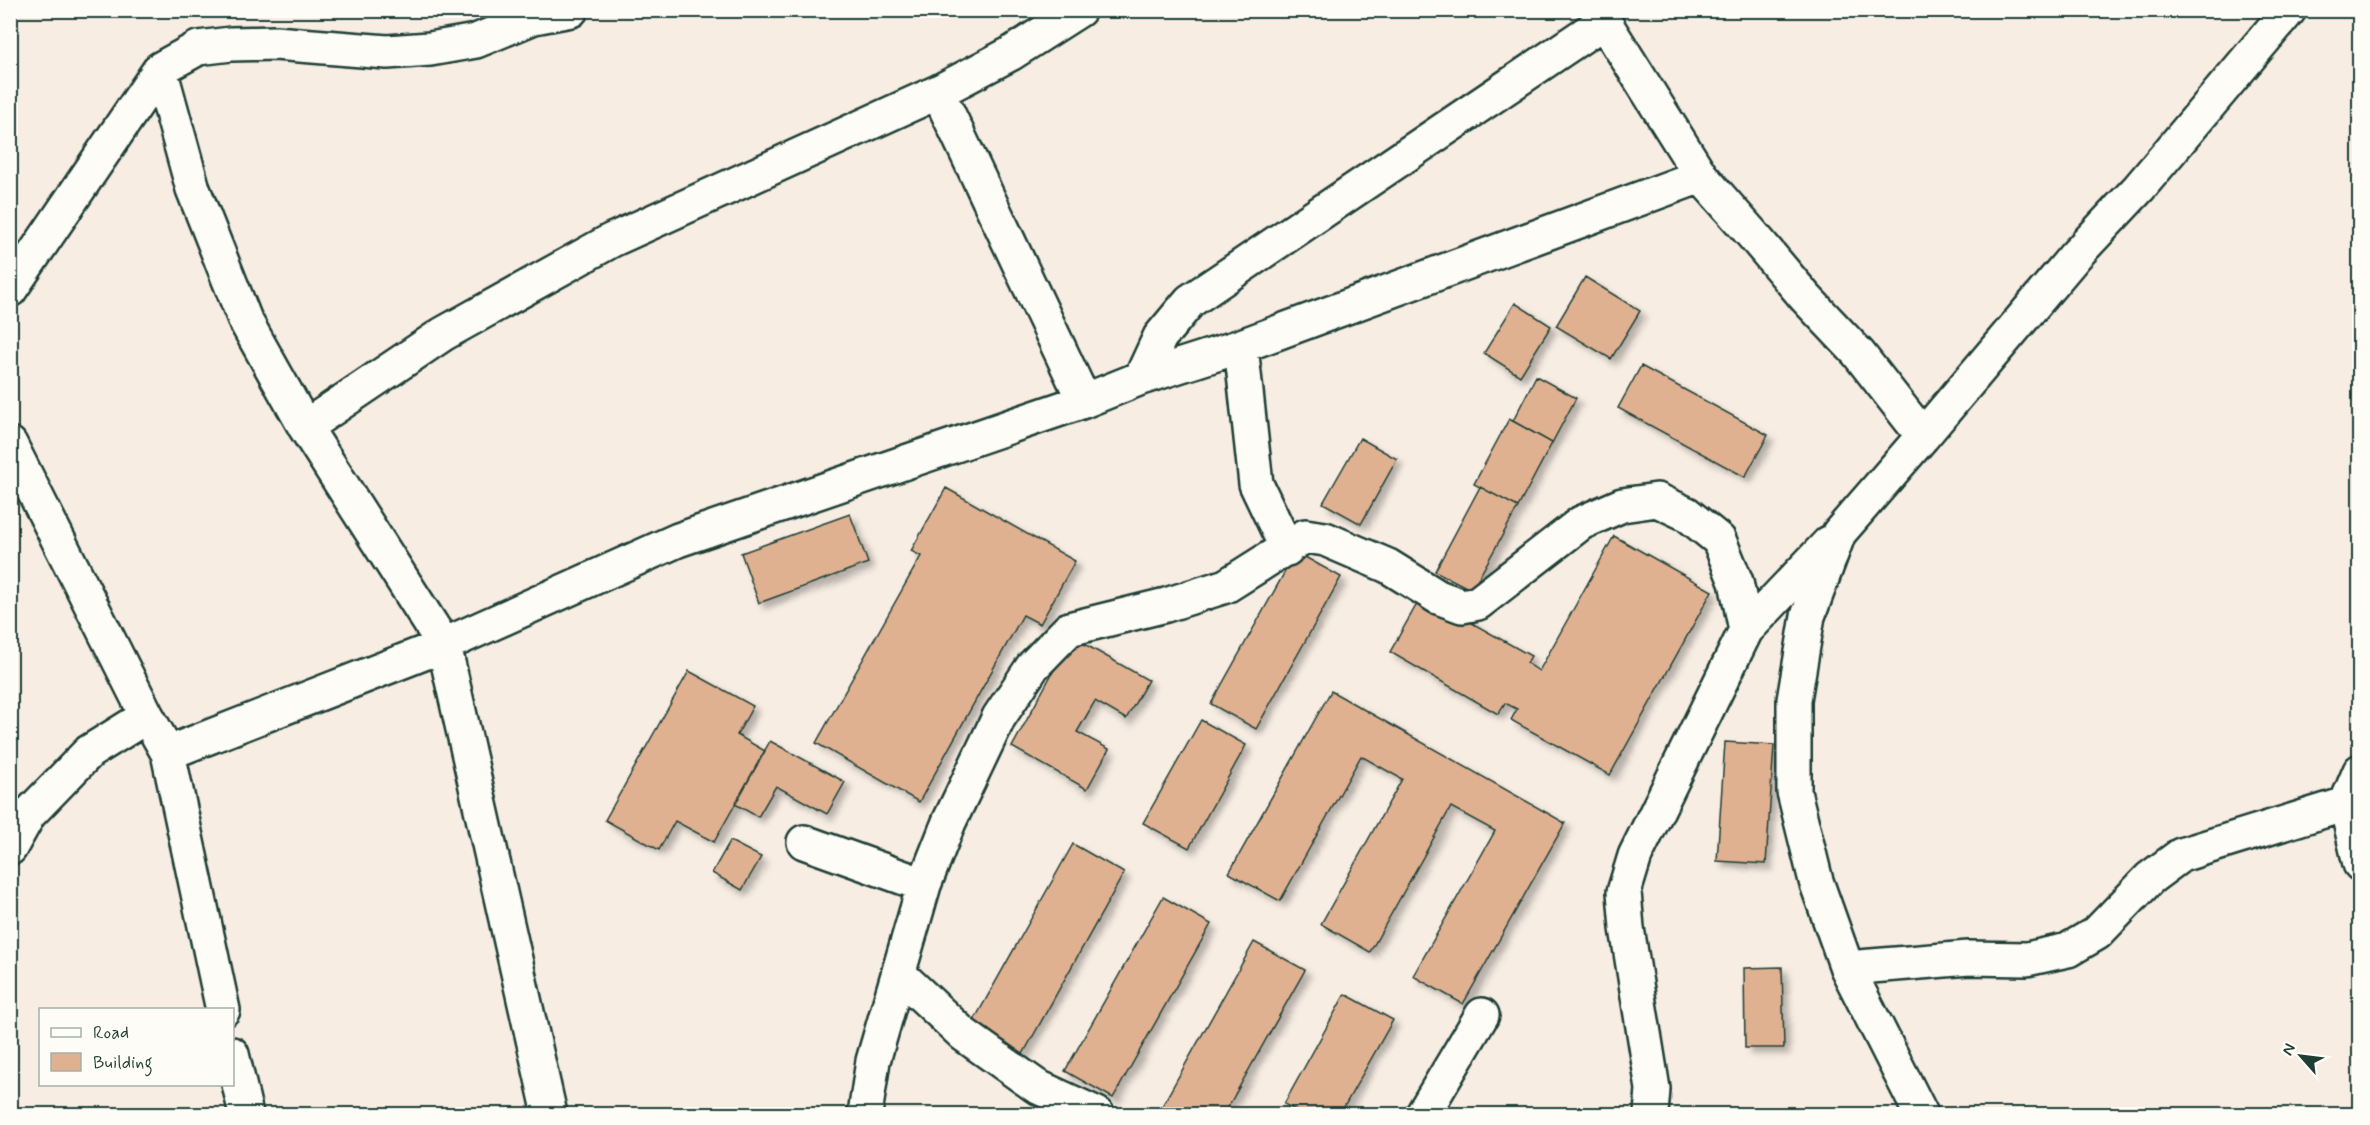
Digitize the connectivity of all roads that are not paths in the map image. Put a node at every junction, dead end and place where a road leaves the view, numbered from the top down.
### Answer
1 (572, 10) edge
2 (1078, 10) edge
3 (2289, 10) edge
4 (1600, 16) edge
5 (160, 69) junction
6 (938, 92) junction
7 (1701, 176) junction
8 (10, 290) edge
9 (1241, 346) junction
10 (1141, 378) junction
11 (1084, 401) junction
12 (305, 427) junction
13 (1923, 436) junction
14 (10, 444) edge
15 (1839, 533) junction
16 (1287, 549) junction
17 (1746, 630) junction
18 (444, 645) junction
19 (147, 716) junction
20 (168, 753) junction
21 (2360, 771) edge
22 (2346, 804) junction
23 (804, 842) dead end
24 (10, 848) edge
25 (2360, 864) edge
26 (924, 885) junction
27 (1847, 968) junction
28 (899, 974) junction
29 (223, 1008) edge
30 (1482, 1015) dead end
31 (234, 1063) edge
32 (246, 1114) edge
33 (550, 1114) edge
34 (865, 1114) edge
35 (1097, 1114) edge
36 (1423, 1114) edge
37 (1651, 1114) edge
38 (1921, 1114) edge

1 - 5 street
2 - 6 street
3 - 13 street
4 - 7 street
4 - 10 street
5 - 8 street
5 - 12 street
6 - 11 street
6 - 12 street
7 - 9 street
7 - 13 street
9 - 10 street
9 - 16 street
10 - 11 street
11 - 18 street
12 - 18 street
13 - 15 street
14 - 19 street
15 - 17 street
15 - 27 street
16 - 17 street
16 - 26 street
17 - 37 street
18 - 20 street
18 - 33 street
19 - 20 street
19 - 24 street
20 - 29 street
21 - 22 street
22 - 25 street
22 - 27 street
23 - 26 street
26 - 28 street
27 - 38 street
28 - 34 street
28 - 35 street
30 - 36 street
31 - 32 street

